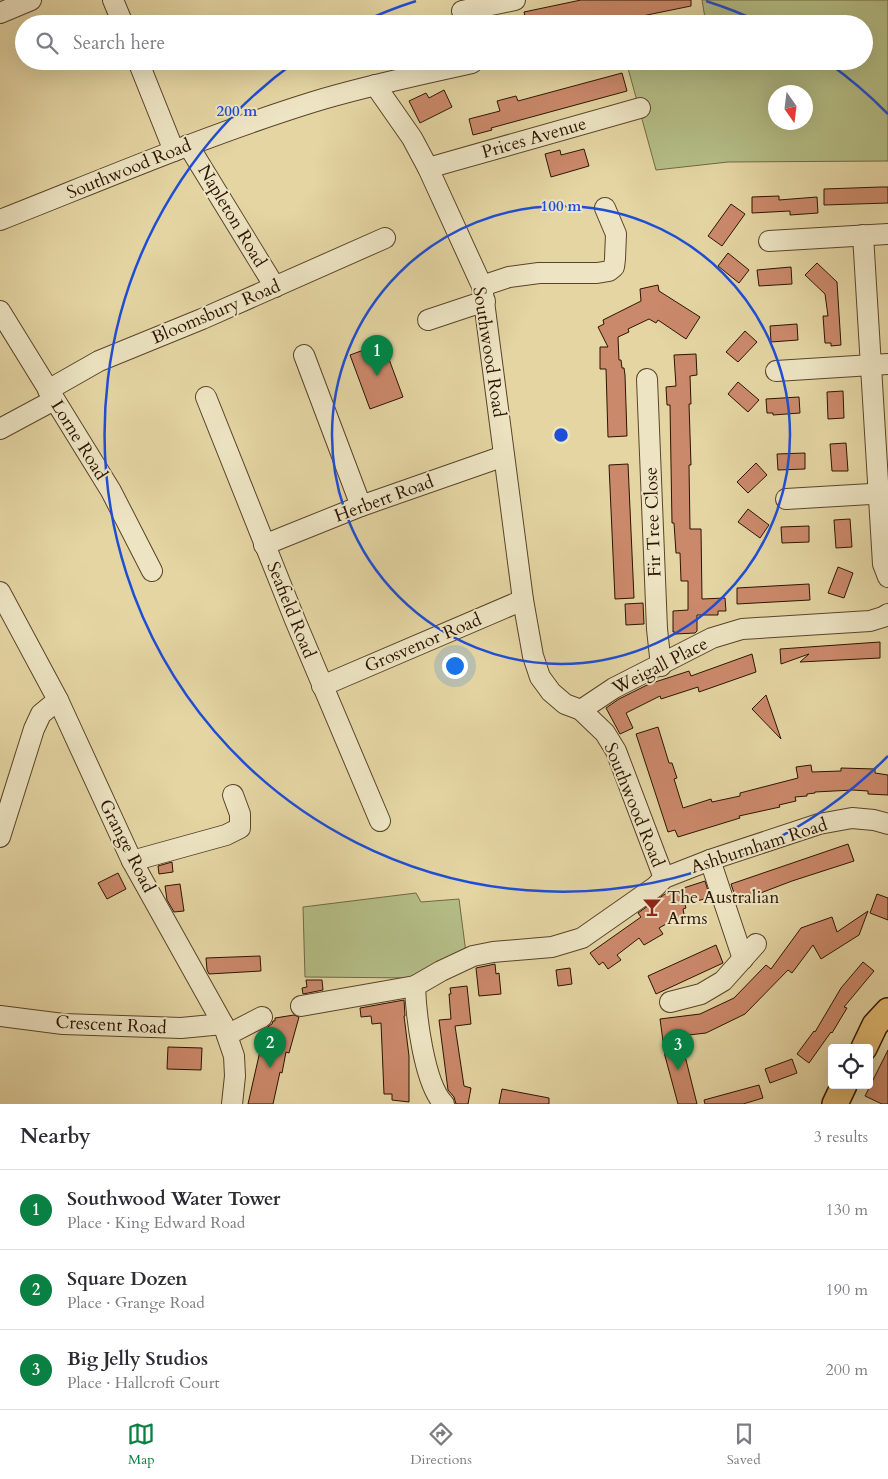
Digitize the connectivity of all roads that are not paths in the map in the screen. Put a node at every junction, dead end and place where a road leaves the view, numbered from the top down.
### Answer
1 (31, 0) edge
2 (113, 0) edge
3 (515, 0) edge
4 (462, 12) edge
5 (0, 13) edge
6 (119, 15) edge
7 (142, 70) edge
8 (441, 70) edge
9 (375, 85) junction
10 (640, 108) dead end
11 (181, 148) junction
12 (428, 168) junction
13 (605, 208) dead end
14 (0, 220) edge
15 (888, 234) edge
16 (863, 235) junction
17 (385, 238) dead end
18 (770, 241) dead end
19 (275, 287) junction
20 (483, 293) junction
21 (0, 311) edge
22 (428, 320) dead end
23 (304, 355) dead end
24 (880, 365) edge
25 (776, 370) dead end
26 (647, 379) dead end
27 (51, 395) junction
28 (206, 397) dead end
29 (0, 428) edge
30 (504, 456) junction
31 (883, 493) edge
32 (786, 499) dead end
33 (361, 506) junction
34 (264, 545) junction
35 (152, 572) dead end
36 (888, 576) edge
37 (0, 592) edge
38 (524, 600) junction
39 (888, 614) edge
40 (661, 666) junction
41 (322, 686) junction
42 (58, 700) junction
43 (582, 710) junction
44 (233, 795) dead end
45 (380, 820) dead end
46 (888, 824) edge
47 (0, 837) edge
48 (710, 860) junction
49 (132, 862) junction
50 (664, 878) junction
51 (415, 986) junction
52 (670, 1002) dead end
53 (301, 1006) dead end
54 (888, 1010) edge
55 (0, 1016) edge
56 (262, 1016) dead end
57 (225, 1029) junction
58 (866, 1044) edge
59 (842, 1089) edge
60 (232, 1104) edge
61 (444, 1104) edge
62 (835, 1104) edge

1 - 5 street
2 - 6 street
3 - 4 street
7 - 11 street, Napleton Road
8 - 9 street
9 - 11 street, Southwood Road
9 - 12 street, Southwood Road
10 - 12 street, Prices Avenue
11 - 14 street, Southwood Road
11 - 19 street, Napleton Road
12 - 20 street, Southwood Road
13 - 20 street
15 - 16 street
16 - 18 street
16 - 24 street
17 - 19 street, Bloomsbury Road
19 - 27 street, Bloomsbury Road
20 - 22 street
20 - 30 street, Southwood Road
21 - 27 street, Lorne Road
23 - 33 street
24 - 25 street
24 - 31 street
26 - 40 street, Fir Tree Close
27 - 29 street, Bloomsbury Road
27 - 35 street, Lorne Road
28 - 34 street, Seafield Road
30 - 33 street, Herbert Road
30 - 38 street, Southwood Road
31 - 32 street
31 - 36 street
33 - 34 street, Herbert Road
34 - 41 street, Seafield Road
37 - 42 street, Grange Road
38 - 41 street, Grosvenor Road
38 - 43 street, Southwood Road
39 - 40 street, Weigall Place
40 - 43 street, Weigall Place
41 - 45 street, Seafield Road
42 - 47 street
42 - 49 street, Grange Road
43 - 50 street, Southwood Road
44 - 49 street
46 - 48 street, Ashburnham Road
48 - 50 street, Ashburnham Road
48 - 52 street
49 - 57 street, Grange Road
50 - 51 street, Ashburnham Road
51 - 53 street, Ashburnham Road
51 - 61 street
54 - 58 main road
55 - 57 street, Crescent Road
56 - 57 street
57 - 60 street, Grange Road
59 - 62 main road

